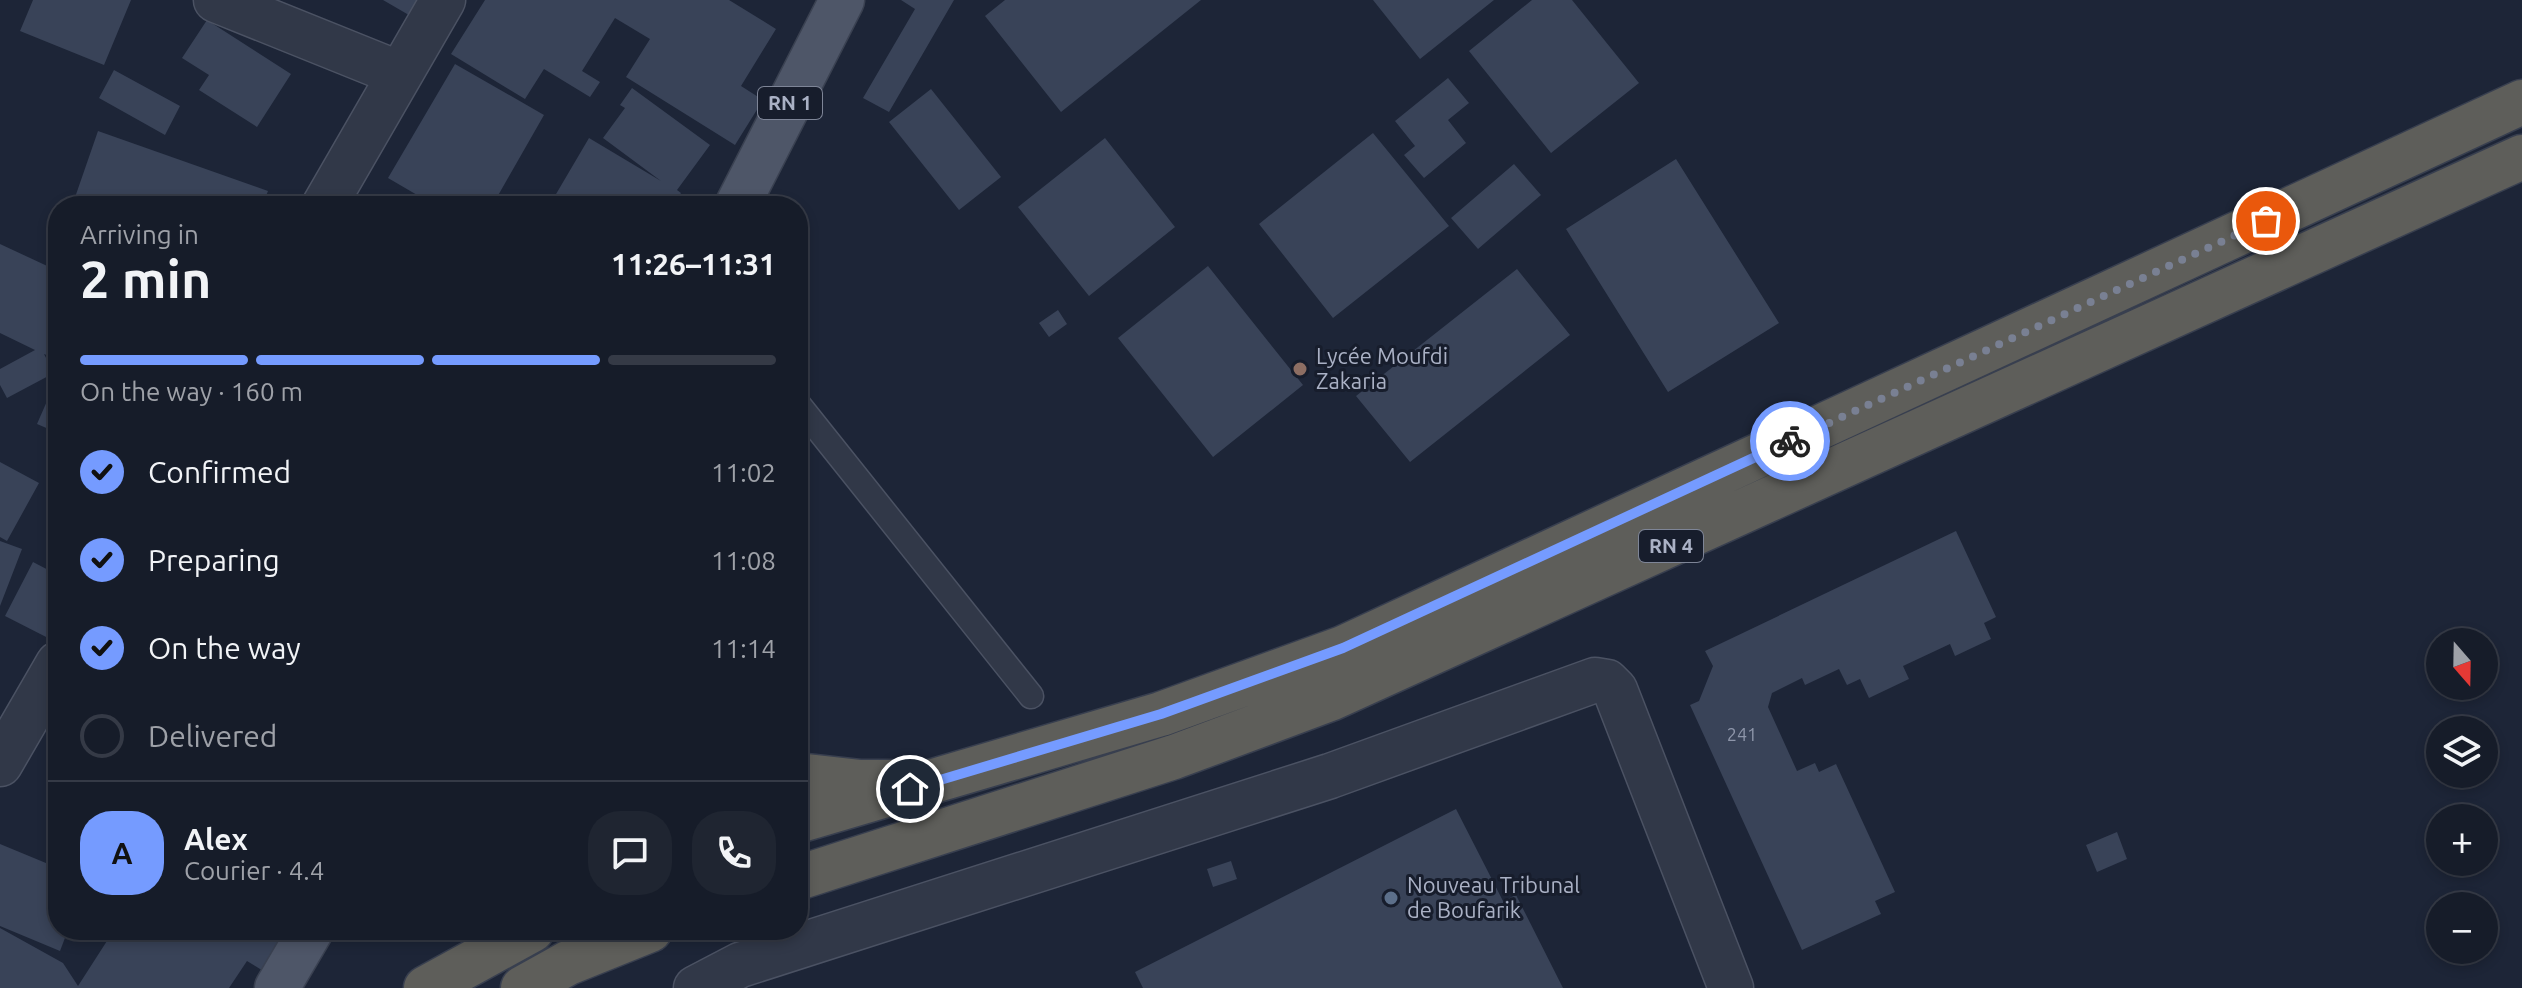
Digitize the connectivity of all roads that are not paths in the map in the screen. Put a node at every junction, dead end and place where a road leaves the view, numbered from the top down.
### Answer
1 (216, 0) edge
2 (443, 0) edge
3 (842, 0) edge
4 (400, 74) junction
5 (2522, 102) edge
6 (2522, 157) edge
7 (330, 196) edge
8 (742, 196) edge
9 (808, 417) edge
10 (48, 681) edge
11 (1031, 696) dead end
12 (0, 764) edge
13 (808, 776) edge
14 (938, 781) junction
15 (808, 818) edge
16 (808, 875) edge
17 (305, 940) edge
18 (514, 940) edge
19 (625, 940) edge
20 (277, 988) edge
21 (426, 988) edge
22 (523, 988) edge
23 (696, 988) edge
24 (1731, 988) edge

1 - 4 street
2 - 4 street
3 - 8 main road, RN 1
4 - 7 street
5 - 14 highway, RN 4
6 - 16 highway, RN 4
9 - 11 lane
10 - 12 street
13 - 14 highway
14 - 15 highway, RN 4
17 - 20 main road
18 - 21 highway
19 - 22 highway
23 - 24 street

